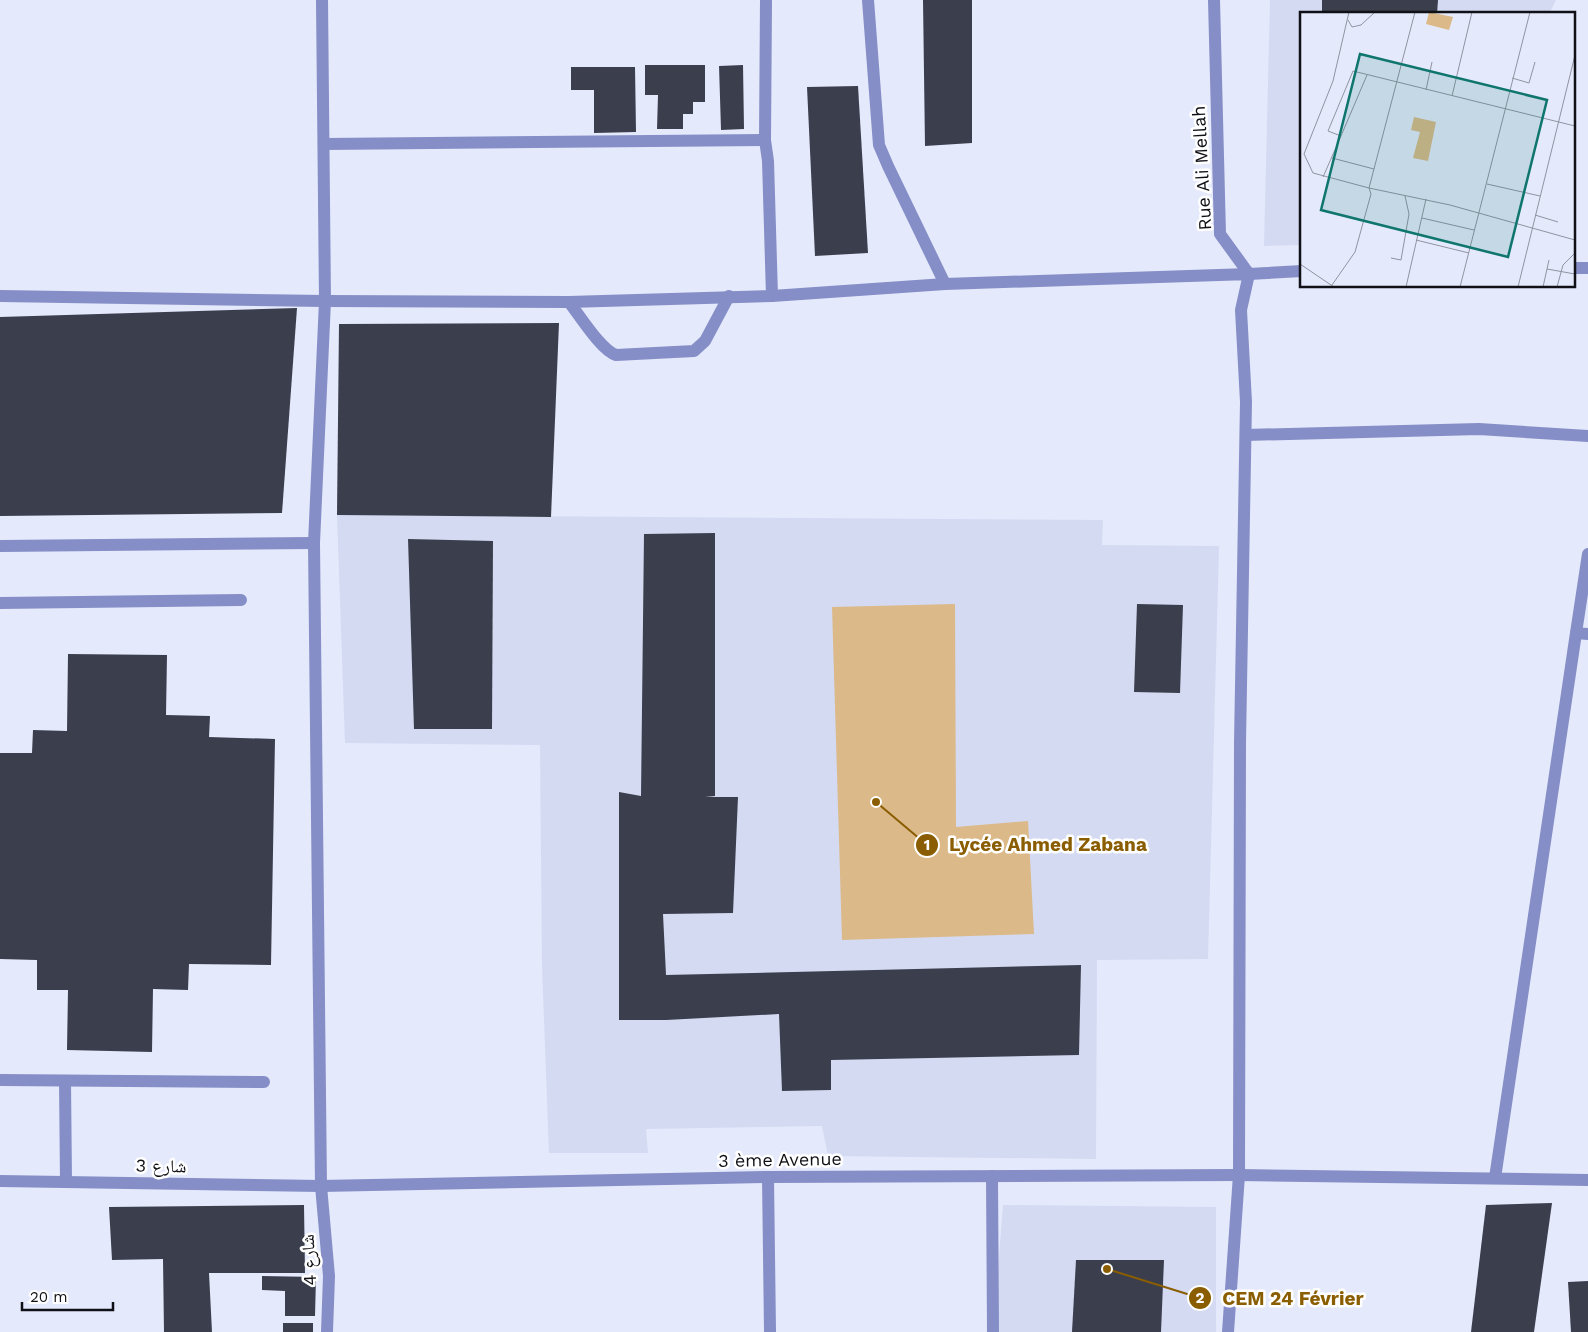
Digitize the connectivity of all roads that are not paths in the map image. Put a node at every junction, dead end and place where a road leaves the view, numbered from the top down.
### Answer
1 (322, 0) edge
2 (766, 0) edge
3 (868, 0) edge
4 (1214, 0) edge
5 (765, 140) junction
6 (324, 144) junction
7 (1300, 271) edge
8 (1249, 274) junction
9 (945, 284) junction
10 (0, 296) edge
11 (730, 296) junction
12 (772, 296) junction
13 (325, 301) junction
14 (569, 302) junction
15 (1246, 435) junction
16 (1588, 436) edge
17 (314, 543) junction
18 (0, 546) edge
19 (1588, 554) edge
20 (241, 600) dead end
21 (0, 603) edge
22 (1582, 634) edge
23 (0, 1080) edge
24 (65, 1080) junction
25 (264, 1082) dead end
26 (1239, 1174) junction
27 (992, 1176) junction
28 (768, 1177) junction
29 (1495, 1178) junction
30 (1588, 1180) edge
31 (0, 1182) edge
32 (66, 1182) junction
33 (321, 1186) junction
34 (328, 1332) edge
35 (770, 1332) edge
36 (993, 1332) edge
37 (1228, 1332) edge

1 - 6 street, شارع 4
2 - 5 street
3 - 9 street
4 - 8 street, Rue Ali Mellah
5 - 6 street
5 - 12 street
6 - 13 street, شارع 4
7 - 8 street
8 - 9 street
8 - 15 street
9 - 12 street
10 - 13 street
11 - 12 street
11 - 14 street
11 - 14 street
13 - 14 street
13 - 17 street, شارع 4
15 - 16 street
15 - 26 street
17 - 18 street
17 - 33 street, شارع 4
19 - 22 street
20 - 21 street
22 - 29 street
23 - 24 street
24 - 25 street
24 - 32 street
26 - 27 street, 3 ème Avenue
26 - 29 street, 3 ème Avenue
26 - 37 street
27 - 28 street, 3 ème Avenue
27 - 36 street
28 - 33 street, 3 ème Avenue
28 - 35 street
29 - 30 street, 3 ème Avenue
31 - 32 street, شارع 3
32 - 33 street, شارع 3
33 - 34 street, شارع 4

